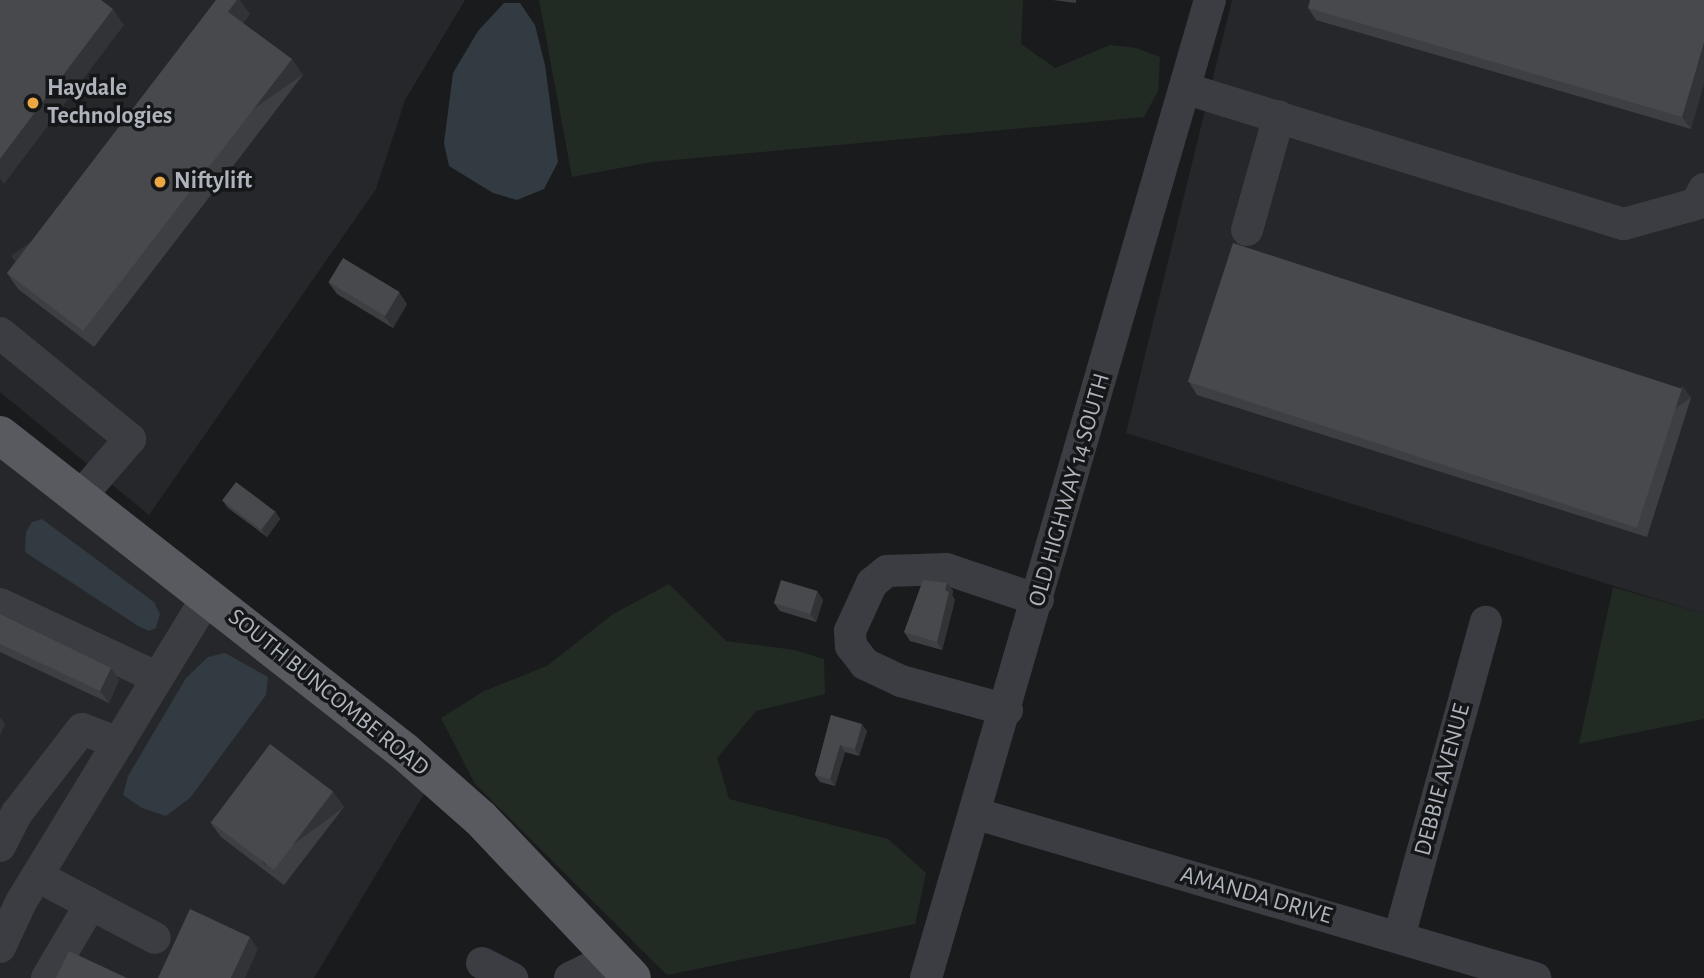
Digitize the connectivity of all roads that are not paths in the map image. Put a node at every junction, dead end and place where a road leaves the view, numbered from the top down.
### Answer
1 (1210, 0) edge
2 (1187, 89) junction
3 (1279, 116) junction
4 (1704, 189) edge
5 (1247, 230) dead end
6 (0, 333) edge
7 (0, 435) edge
8 (80, 498) junction
9 (207, 597) junction
10 (1038, 600) junction
11 (0, 604) edge
12 (1486, 622) dead end
13 (158, 678) junction
14 (1007, 710) junction
15 (118, 743) junction
16 (977, 814) junction
17 (0, 846) edge
18 (37, 876) junction
19 (87, 902) junction
20 (7, 915) edge
21 (1399, 937) junction
22 (155, 938) dead end
23 (0, 947) edge
24 (482, 963) dead end
25 (623, 967) edge
26 (47, 978) edge
27 (512, 978) edge
28 (570, 978) edge
29 (926, 978) edge
30 (1535, 978) edge

1 - 2 street, OLD HIGHWAY 14 SOUTH
2 - 3 street
2 - 10 street, OLD HIGHWAY 14 SOUTH
3 - 4 street
3 - 5 street
6 - 8 street
7 - 8 main road, SOUTH BUNCOMBE ROAD
8 - 9 main road, SOUTH BUNCOMBE ROAD
9 - 13 street
9 - 25 main road, SOUTH BUNCOMBE ROAD
10 - 14 street, OLD HIGHWAY 14 SOUTH
10 - 14 street
11 - 13 street
12 - 21 street, DEBBIE AVENUE
13 - 15 street
14 - 16 street, OLD HIGHWAY 14 SOUTH
15 - 17 street
15 - 18 street
16 - 21 street, AMANDA DRIVE
16 - 29 street, OLD HIGHWAY 14 SOUTH
18 - 19 street
18 - 20 street
19 - 22 street
19 - 26 street
20 - 23 street
21 - 30 street, AMANDA DRIVE
24 - 27 street
25 - 28 street

